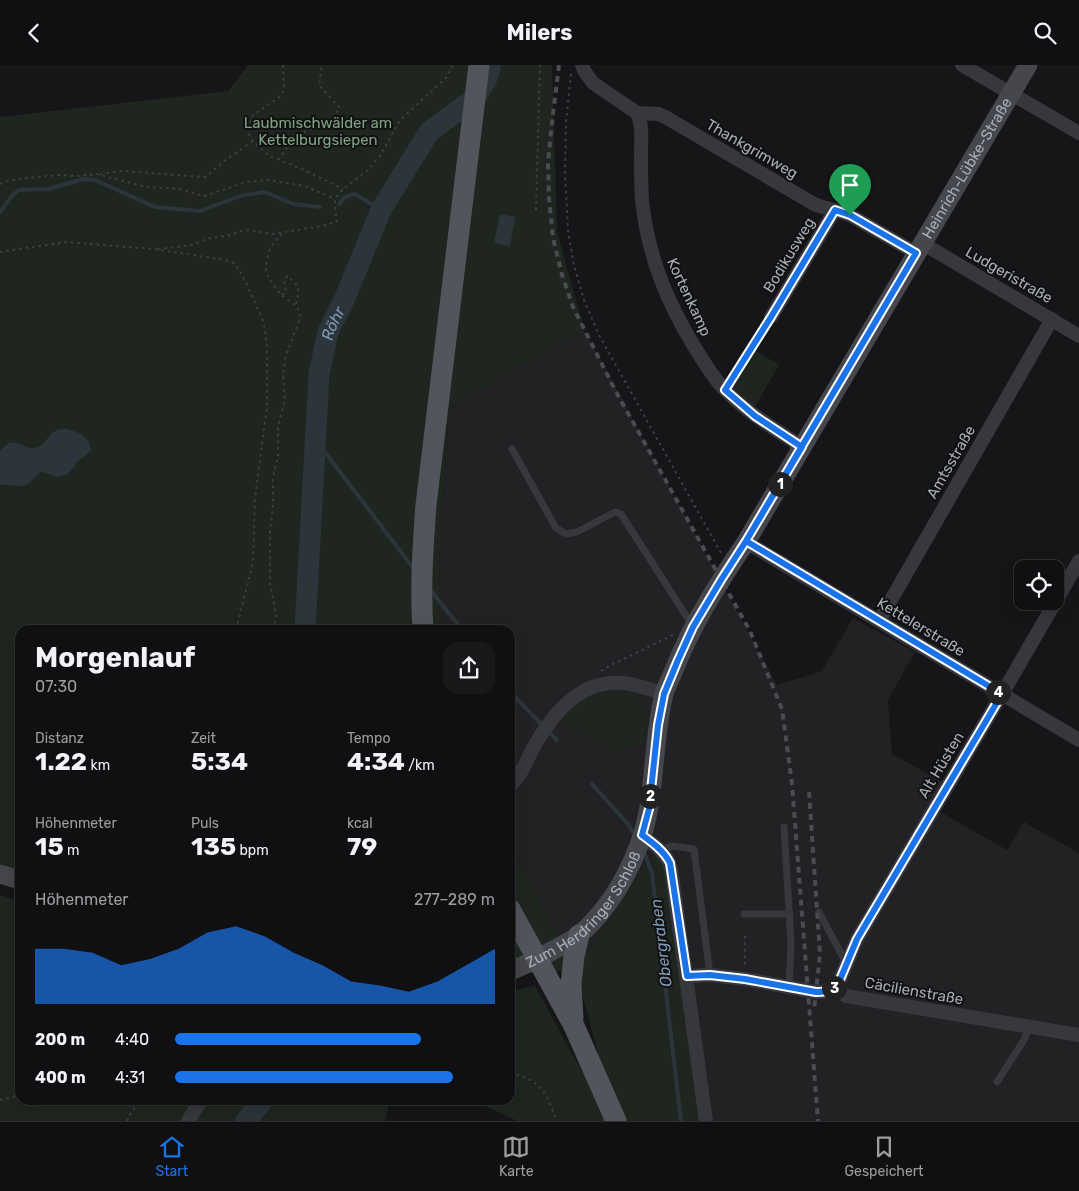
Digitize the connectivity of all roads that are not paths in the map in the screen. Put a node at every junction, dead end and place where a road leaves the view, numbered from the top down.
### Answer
1 (479, 65) edge
2 (962, 65) edge
3 (1028, 65) edge
4 (576, 69) edge
5 (1011, 93) junction
6 (637, 113) junction
7 (1079, 133) edge
8 (835, 210) junction
9 (919, 248) junction
10 (771, 317) road end
11 (1052, 319) junction
12 (1079, 335) edge
13 (802, 447) junction
14 (512, 449) dead end
15 (746, 541) junction
16 (1079, 561) edge
17 (879, 621) junction
18 (423, 625) edge
19 (693, 627) junction
20 (664, 694) junction
21 (1002, 694) junction
22 (1079, 740) edge
23 (515, 780) edge
24 (784, 827) dead end
25 (642, 835) junction
26 (662, 851) junction
27 (0, 874) edge
28 (15, 878) edge
29 (819, 912) dead end
30 (790, 913) junction
31 (744, 914) dead end
32 (515, 918) edge
33 (579, 935) junction
34 (538, 959) junction
35 (846, 963) junction
36 (515, 969) edge
37 (710, 975) junction
38 (687, 976) junction
39 (789, 988) junction
40 (834, 988) junction
41 (574, 1026) junction
42 (1029, 1027) junction
43 (1079, 1035) edge
44 (997, 1082) dead end
45 (198, 1105) edge
46 (188, 1121) edge
47 (616, 1121) edge
48 (706, 1121) edge

1 - 18 main road
2 - 5 street
3 - 5 street, Heinrich-Lübke-Straße
4 - 6 street, Thankgrimweg
5 - 7 street
5 - 9 street, Heinrich-Lübke-Straße
6 - 8 street, Thankgrimweg
6 - 13 street, Kortenkamp
8 - 9 street, Thankgrimweg
8 - 10 street, Bodikusweg
9 - 11 street, Ludgeristraße
9 - 13 street, Heinrich-Lübke-Straße
11 - 12 street, Ludgeristraße
11 - 17 street, Amtsstraße
13 - 15 street, Heinrich-Lübke-Straße
14 - 19 lane
15 - 17 street, Kettelerstraße
15 - 19 street, Heinrich-Lübke-Straße
16 - 21 street, Alt Hüsten
17 - 21 street, Kettelerstraße
19 - 20 street, Heinrich-Lübke-Straße
20 - 23 street
20 - 25 street, Heinrich-Lübke-Straße
21 - 22 street, Kettelerstraße
21 - 35 street, Alt Hüsten
24 - 30 lane
25 - 26 street
25 - 33 street, Zum Herdringer Schloß
26 - 37 lane
26 - 38 street
27 - 28 street
29 - 35 lane
30 - 31 lane
30 - 39 lane
32 - 34 main road
33 - 34 street, Zum Herdringer Schloß
33 - 41 main road
34 - 36 street, Zum Herdringer Schloß
34 - 41 main road
35 - 40 street, Alt Hüsten
37 - 38 street, Cäcilienstraße
37 - 39 street, Cäcilienstraße
38 - 48 street
39 - 40 street, Cäcilienstraße
40 - 42 street, Cäcilienstraße
41 - 47 main road
42 - 43 street, Cäcilienstraße
42 - 44 lane
45 - 46 street

